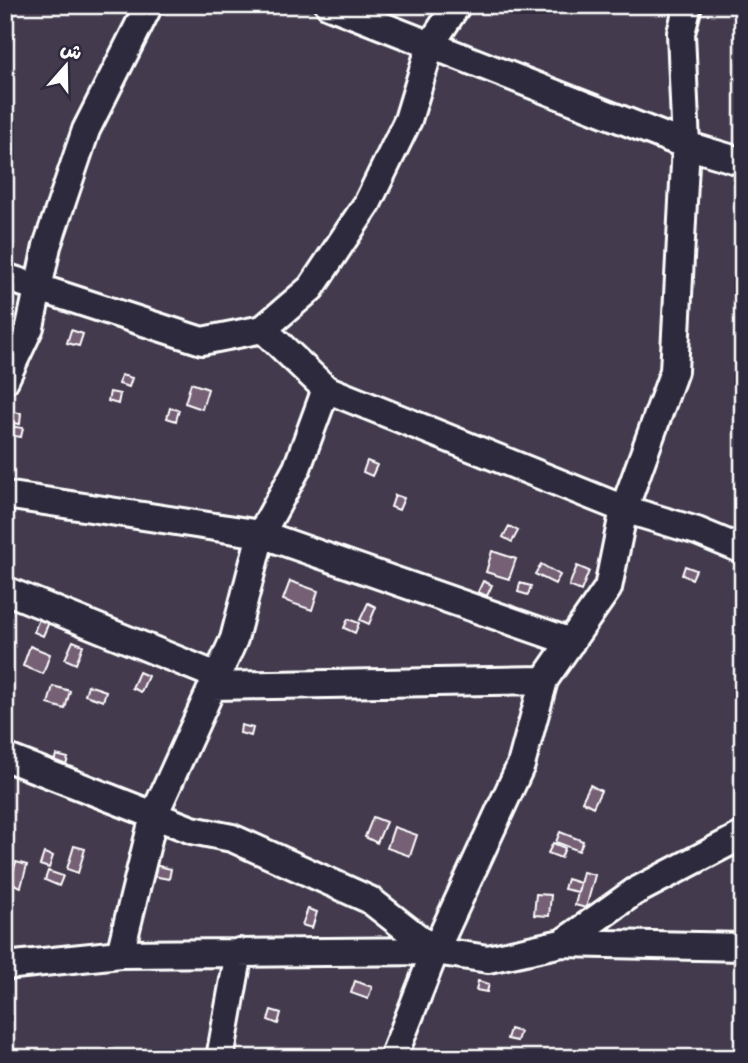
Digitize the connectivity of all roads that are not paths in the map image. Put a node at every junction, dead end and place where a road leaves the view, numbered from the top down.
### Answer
1 (149, 5) edge
2 (329, 5) edge
3 (457, 5) edge
4 (688, 5) edge
5 (431, 44) junction
6 (686, 145) junction
7 (743, 162) edge
8 (5, 277) edge
9 (38, 288) junction
10 (262, 329) junction
11 (5, 380) edge
12 (327, 388) junction
13 (5, 495) edge
14 (624, 509) junction
15 (261, 534) junction
16 (743, 550) edge
17 (5, 590) edge
18 (571, 642) junction
19 (544, 680) junction
20 (215, 681) junction
21 (5, 757) edge
22 (154, 816) junction
23 (743, 835) edge
24 (562, 943) junction
25 (743, 947) edge
26 (435, 951) junction
27 (239, 952) junction
28 (120, 954) junction
29 (5, 966) edge
30 (220, 1058) edge
31 (393, 1058) edge

1 - 9 street
2 - 5 street
3 - 5 street
4 - 6 street
5 - 6 street
5 - 10 street
6 - 7 street
6 - 14 street
8 - 9 street
9 - 10 street
9 - 11 street
10 - 12 street
12 - 14 street
12 - 15 street
13 - 15 street
14 - 16 street
14 - 18 street
15 - 18 street
15 - 20 street
17 - 20 street
18 - 19 street
19 - 20 street
19 - 26 street
20 - 22 street
21 - 22 street
22 - 26 street
22 - 28 street
23 - 24 street
24 - 25 street
24 - 26 street
26 - 27 street
26 - 31 street
27 - 28 street
27 - 30 street
28 - 29 street

